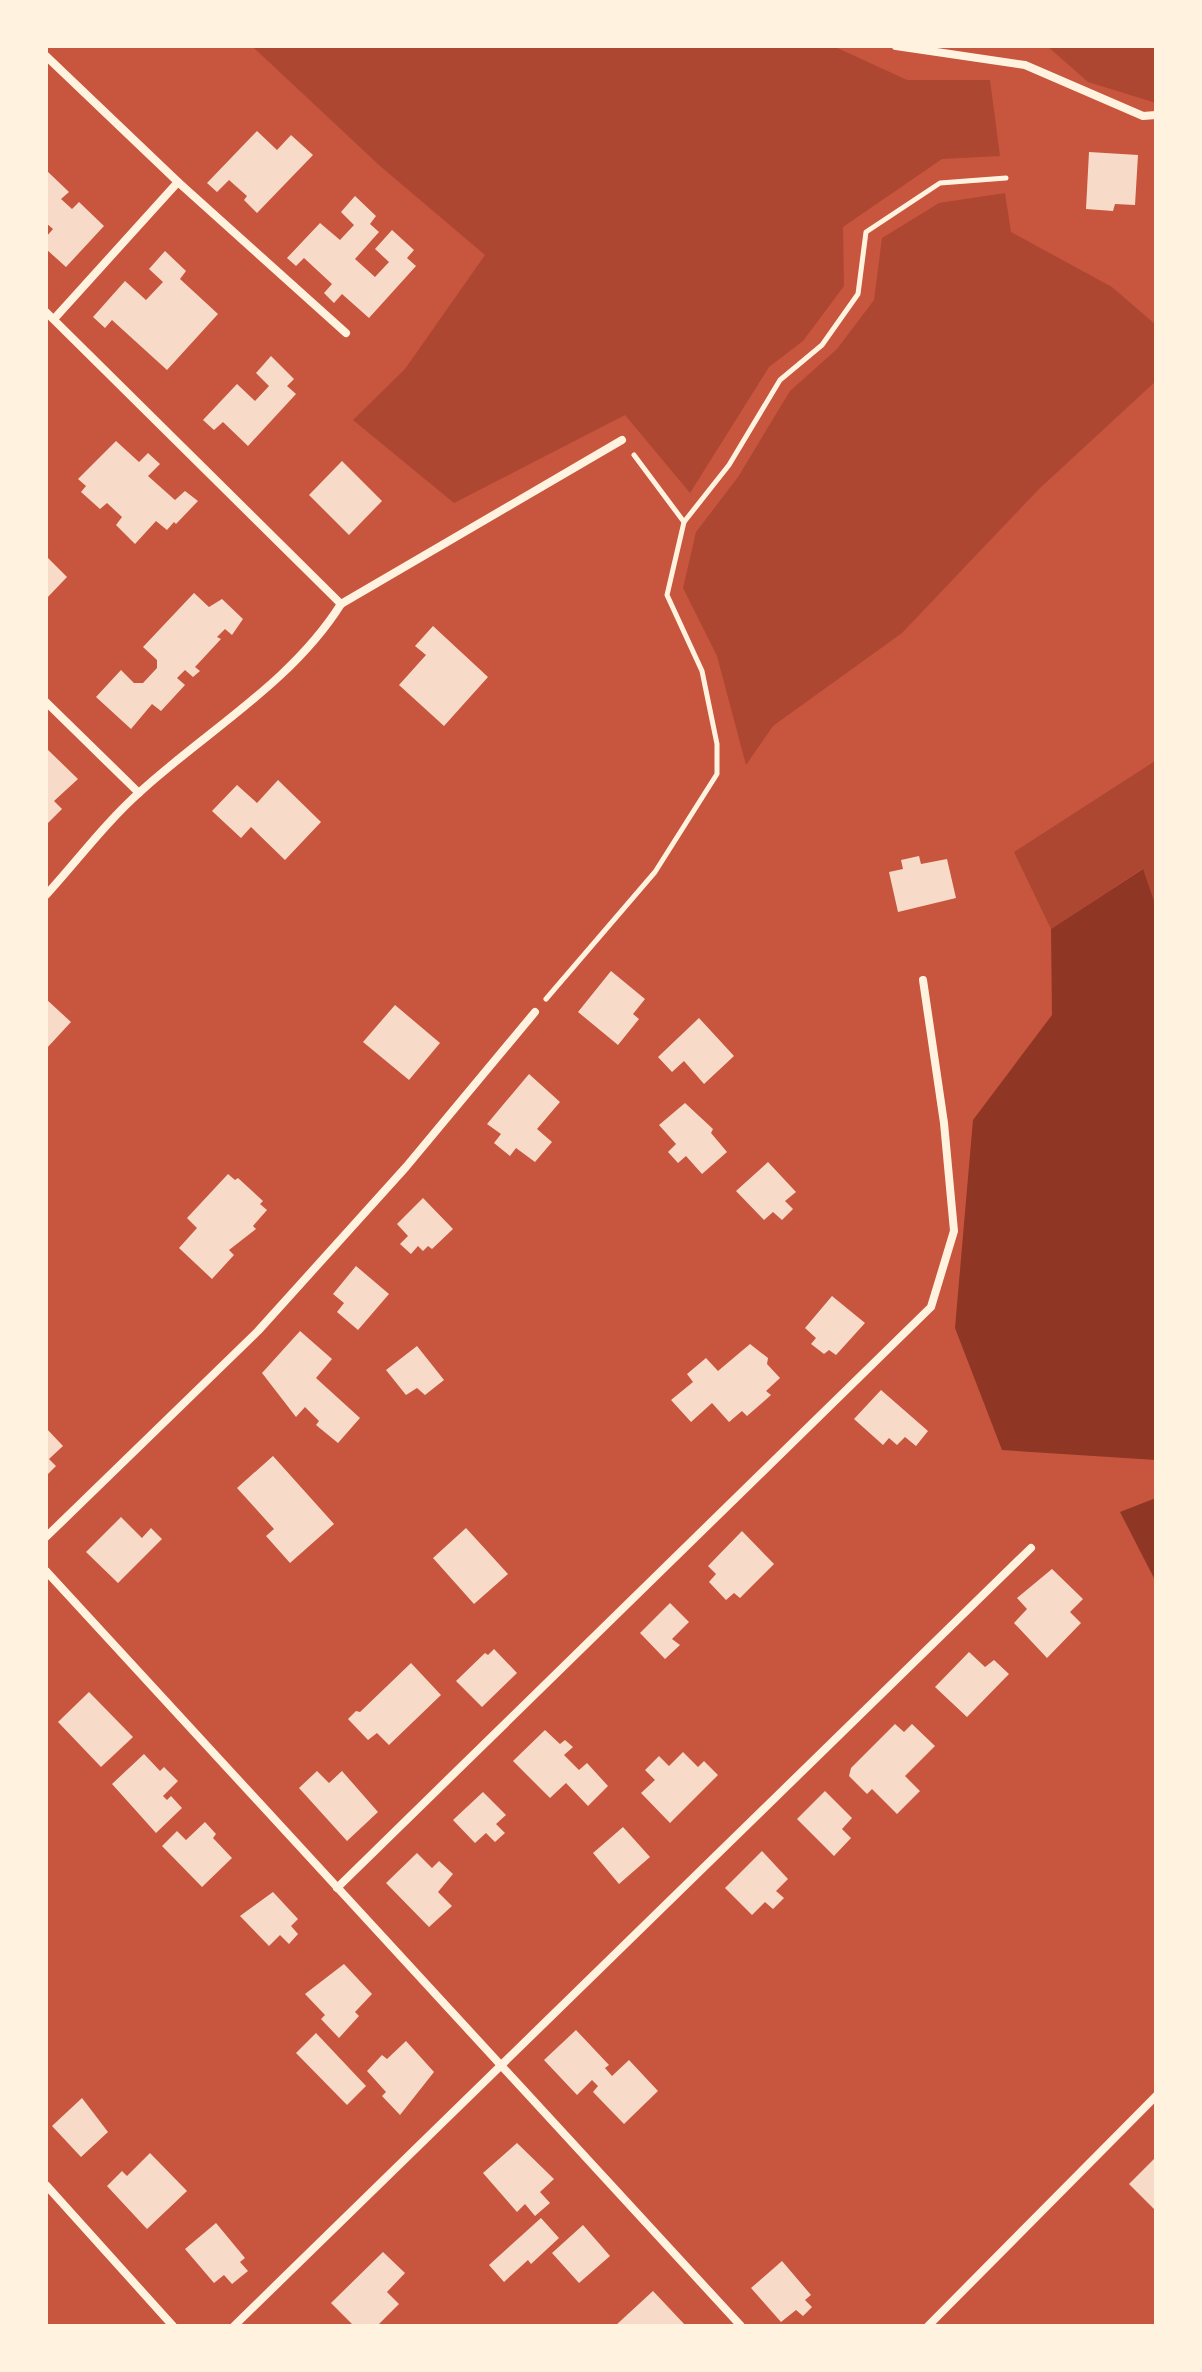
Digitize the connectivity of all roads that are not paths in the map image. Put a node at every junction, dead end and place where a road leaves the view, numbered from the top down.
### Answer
1 (896, 46) edge
2 (46, 56) edge
3 (1156, 115) edge
4 (178, 182) junction
5 (46, 312) edge
6 (54, 319) junction
7 (346, 333) dead end
8 (622, 440) road end
9 (341, 604) junction
10 (46, 702) edge
11 (139, 793) junction
12 (46, 895) edge
13 (923, 980) dead end
14 (535, 1012) road end
15 (46, 1537) edge
16 (1031, 1548) dead end
17 (46, 1571) edge
18 (337, 1888) junction
19 (502, 2063) junction
20 (1156, 2096) edge
21 (46, 2185) edge
22 (173, 2326) edge
23 (234, 2326) edge
24 (741, 2326) edge
25 (928, 2326) edge

1 - 3 street
2 - 4 street
4 - 6 street
4 - 7 street
5 - 6 street
6 - 9 street
8 - 9 street
9 - 11 street
10 - 11 street
11 - 12 street
13 - 18 street
14 - 15 street
16 - 19 street
17 - 18 street
18 - 19 street
19 - 23 street
19 - 24 street
20 - 25 street
21 - 22 street

